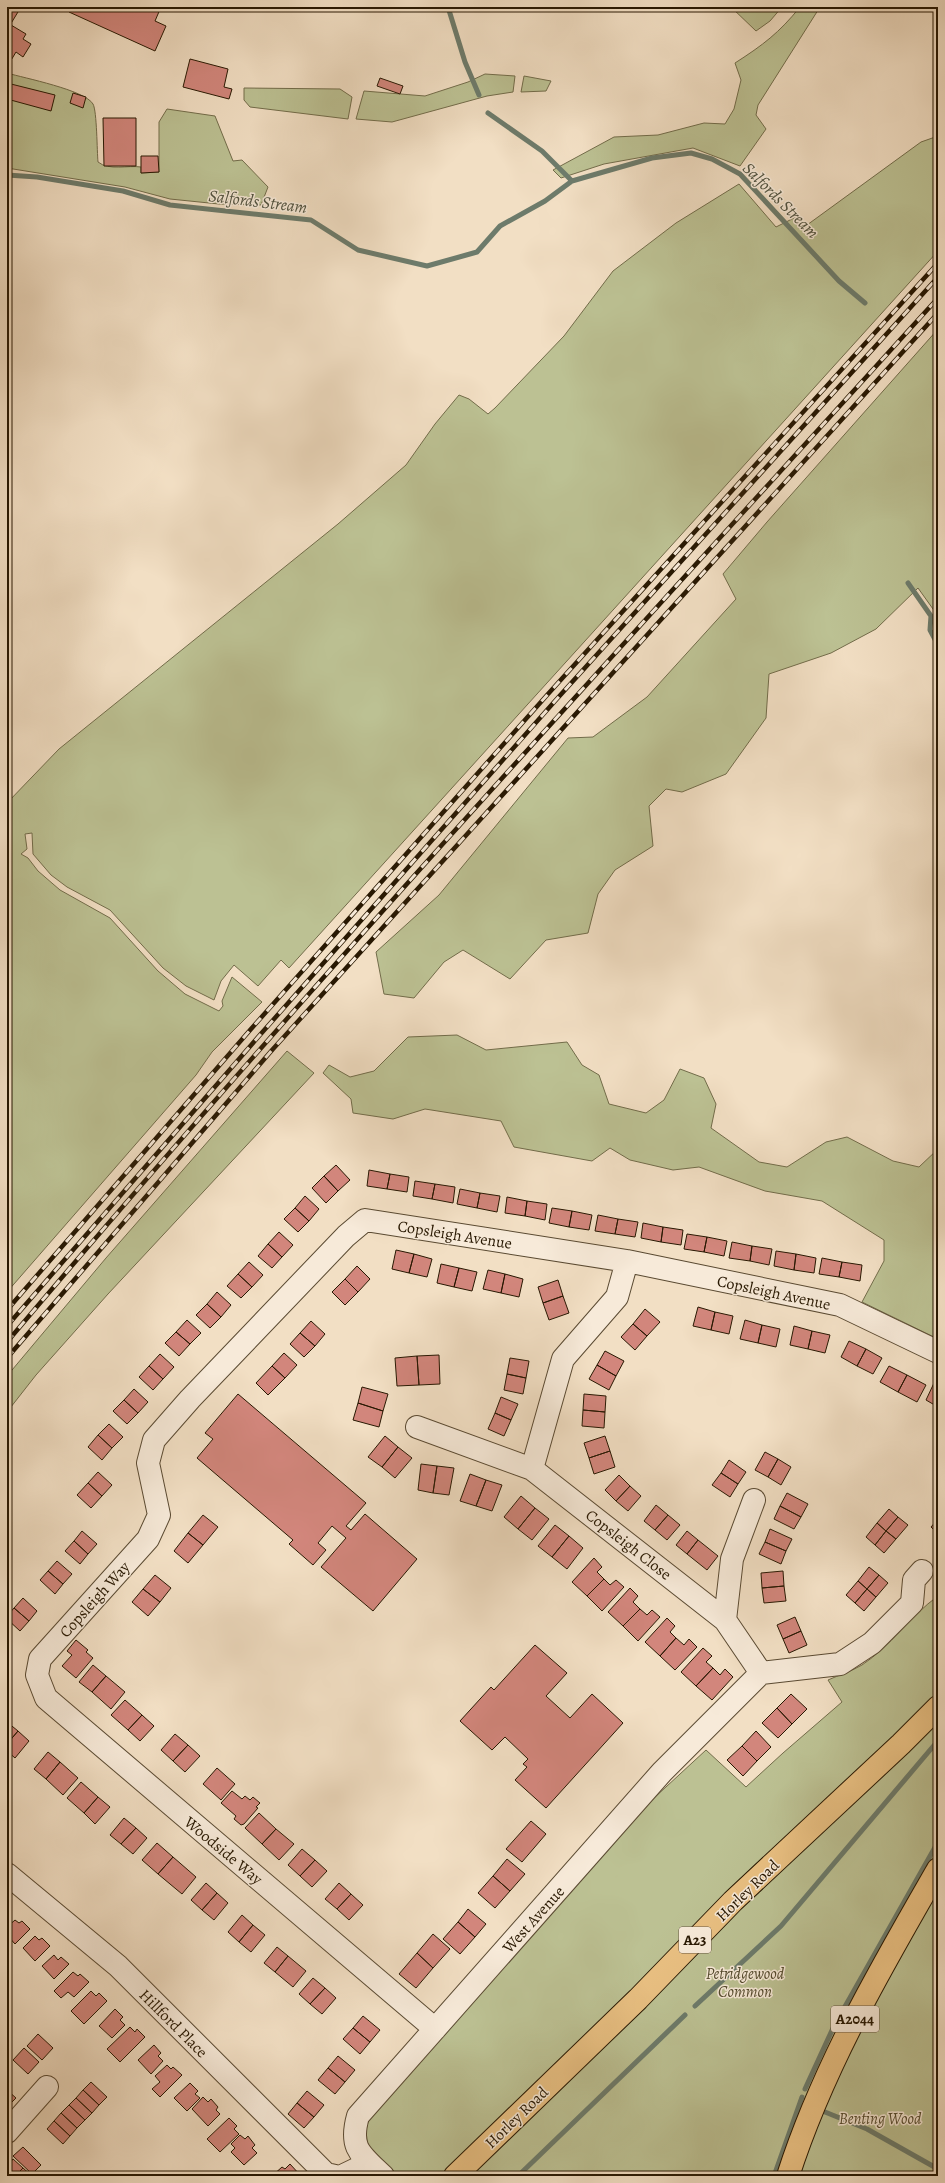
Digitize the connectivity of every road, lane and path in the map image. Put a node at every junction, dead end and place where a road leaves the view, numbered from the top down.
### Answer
1 (627, 1261) junction
2 (938, 1352) edge
3 (417, 1427) dead end
4 (532, 1469) junction
5 (754, 1500) dead end
6 (148, 1540) joint
7 (922, 1571) dead end
8 (725, 1620) junction
9 (40, 1659) joint
10 (761, 1673) junction
11 (938, 1706) edge
12 (938, 1869) edge
13 (7, 1874) edge
14 (435, 2029) junction
15 (47, 2087) dead end
16 (7, 2132) edge
17 (376, 2170) edge
18 (335, 2176) edge
19 (342, 2176) edge
20 (455, 2176) edge
21 (788, 2176) edge

1 - 2 street, Copsleigh Avenue
1 - 4 street
1 - 6 street, Copsleigh Avenue
3 - 4 street, Copsleigh Close
4 - 8 street, Copsleigh Close
5 - 8 street
6 - 9 street, Copsleigh Way
7 - 10 street
8 - 10 street, Copsleigh Close
9 - 14 street, Woodside Way
10 - 14 street, West Avenue
11 - 20 main road, Horley Road / A23
12 - 21 main road, A2044
13 - 18 street, Hillford Place
14 - 17 street, West Avenue
15 - 16 street
17 - 19 street

